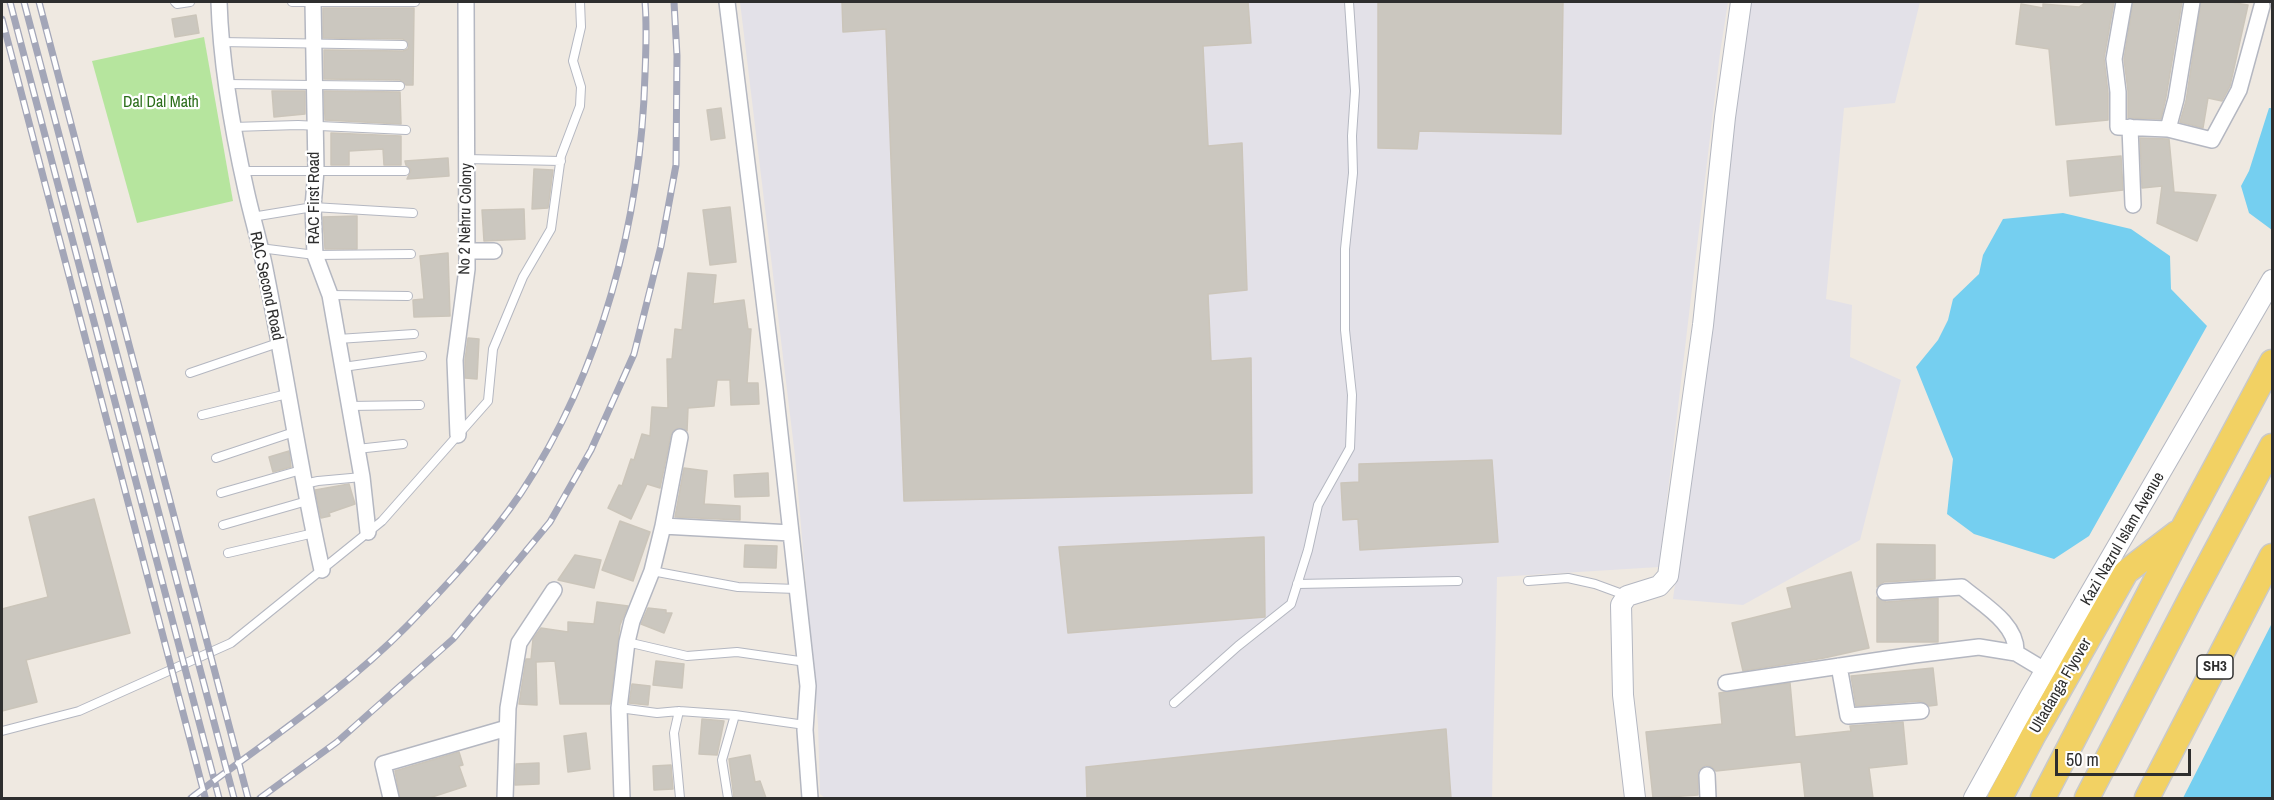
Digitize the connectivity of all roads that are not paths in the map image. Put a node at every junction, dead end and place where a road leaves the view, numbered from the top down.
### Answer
1 (175, 2) edge
2 (190, 2) edge
3 (219, 2) edge
4 (292, 2) edge
5 (313, 2) edge
6 (415, 2) edge
7 (466, 2) edge
8 (580, 2) edge
9 (727, 2) edge
10 (1349, 2) edge
11 (1741, 2) edge
12 (2124, 2) edge
13 (2192, 2) edge
14 (2265, 7) edge
15 (220, 42) junction
16 (313, 44) junction
17 (403, 45) dead end
18 (226, 84) junction
19 (314, 85) junction
20 (400, 86) dead end
21 (315, 126) junction
22 (233, 127) junction
23 (2130, 127) junction
24 (2168, 129) junction
25 (406, 130) dead end
26 (466, 159) junction
27 (561, 161) junction
28 (316, 170) junction
29 (242, 171) junction
30 (405, 171) dead end
31 (2133, 205) dead end
32 (313, 207) junction
33 (413, 213) dead end
34 (252, 217) junction
35 (260, 248) junction
36 (467, 251) junction
37 (494, 251) dead end
38 (411, 254) dead end
39 (315, 255) junction
40 (2272, 280) edge
41 (330, 295) junction
42 (408, 296) dead end
43 (414, 334) dead end
44 (338, 339) junction
45 (278, 344) junction
46 (422, 356) dead end
47 (2272, 362) edge
48 (343, 368) junction
49 (190, 373) dead end
50 (287, 394) junction
51 (420, 405) dead end
52 (349, 406) junction
53 (202, 415) dead end
54 (294, 432) junction
55 (458, 435) junction
56 (680, 437) dead end
57 (402, 444) dead end
58 (2272, 446) edge
59 (357, 449) junction
60 (216, 458) dead end
61 (302, 477) junction
62 (362, 477) junction
63 (221, 493) dead end
64 (307, 501) junction
65 (224, 525) dead end
66 (663, 526) junction
67 (2182, 530) junction
68 (368, 532) junction
69 (314, 533) junction
70 (791, 533) junction
71 (228, 553) dead end
72 (2272, 556) edge
73 (322, 570) junction
74 (652, 571) junction
75 (1458, 581) dead end
76 (1528, 581) dead end
77 (1297, 584) junction
78 (797, 589) junction
79 (554, 590) dead end
80 (1885, 592) dead end
81 (1627, 596) junction
82 (627, 642) junction
83 (2016, 653) junction
84 (806, 662) junction
85 (1839, 666) junction
86 (2046, 671) junction
87 (1726, 683) dead end
88 (1174, 703) dead end
89 (619, 708) junction
90 (679, 711) junction
91 (1921, 711) dead end
92 (735, 715) junction
93 (806, 725) junction
94 (507, 728) junction
95 (2, 731) edge
96 (1707, 775) dead end
97 (2152, 789) edge
98 (503, 797) edge
99 (391, 798) edge
100 (622, 798) edge
101 (680, 798) edge
102 (728, 798) edge
103 (810, 798) edge
104 (1635, 798) edge
105 (1708, 798) edge
106 (1974, 798) edge
107 (2000, 798) edge
108 (2043, 798) edge
109 (2087, 798) edge

1 - 2 lane
3 - 15 street, RAC Second Road
4 - 5 lane
5 - 6 lane
5 - 16 street, RAC First Road
7 - 26 street, No 2 Nehru Colony
8 - 27 lane
9 - 70 street
10 - 77 lane
11 - 81 street
12 - 23 street
13 - 24 street
14 - 24 street
15 - 16 lane
15 - 18 street, RAC Second Road
16 - 17 lane
16 - 19 street, RAC First Road
18 - 19 lane
18 - 22 street, RAC Second Road
19 - 20 lane
19 - 21 street, RAC First Road
21 - 22 lane
21 - 25 lane
21 - 28 street, RAC First Road
22 - 29 street, RAC Second Road
23 - 24 street
23 - 31 street
26 - 27 lane
26 - 36 street, No 2 Nehru Colony
27 - 55 lane
28 - 29 lane
28 - 30 lane
28 - 32 street, RAC First Road
29 - 34 street, RAC Second Road
32 - 33 lane
32 - 34 lane
32 - 39 street, RAC First Road
34 - 35 street, RAC Second Road
35 - 39 lane
35 - 45 street, RAC Second Road
36 - 37 street
36 - 55 street, No 2 Nehru Colony
38 - 39 lane
39 - 41 street, RAC First Road
40 - 86 street, Kazi Nazrul Islam Avenue
41 - 42 lane
41 - 44 street, RAC First Road
43 - 44 lane
44 - 48 street, RAC First Road
45 - 49 lane
45 - 50 street, RAC Second Road
46 - 48 lane
47 - 67 main road
48 - 52 street, RAC First Road
50 - 53 lane
50 - 54 street, RAC Second Road
51 - 52 lane
52 - 59 street, RAC First Road
54 - 60 lane
54 - 61 street, RAC Second Road
55 - 68 lane
56 - 66 street
57 - 59 lane
58 - 109 main road
59 - 62 street, RAC First Road
61 - 62 lane
61 - 63 lane
61 - 64 street, RAC Second Road
62 - 68 street, RAC First Road
64 - 65 lane
64 - 69 street, RAC Second Road
66 - 70 street
66 - 74 street
67 - 107 main road, Ultadanga Flyover
67 - 108 main road
68 - 73 lane
69 - 71 lane
69 - 73 street, RAC Second Road
70 - 78 street
72 - 97 main road, SH3
73 - 95 lane
74 - 78 lane
74 - 82 street
75 - 77 lane
76 - 81 lane
77 - 88 lane
78 - 84 street
79 - 94 street
80 - 83 street
81 - 104 street
82 - 84 lane
82 - 89 street
83 - 85 street
83 - 86 street
84 - 93 street
85 - 87 street
85 - 91 street
86 - 106 street, Kazi Nazrul Islam Avenue
89 - 90 lane
89 - 100 street
90 - 92 lane
90 - 101 lane
92 - 93 lane
92 - 102 lane
93 - 103 street
94 - 98 street
94 - 99 street
96 - 105 street

